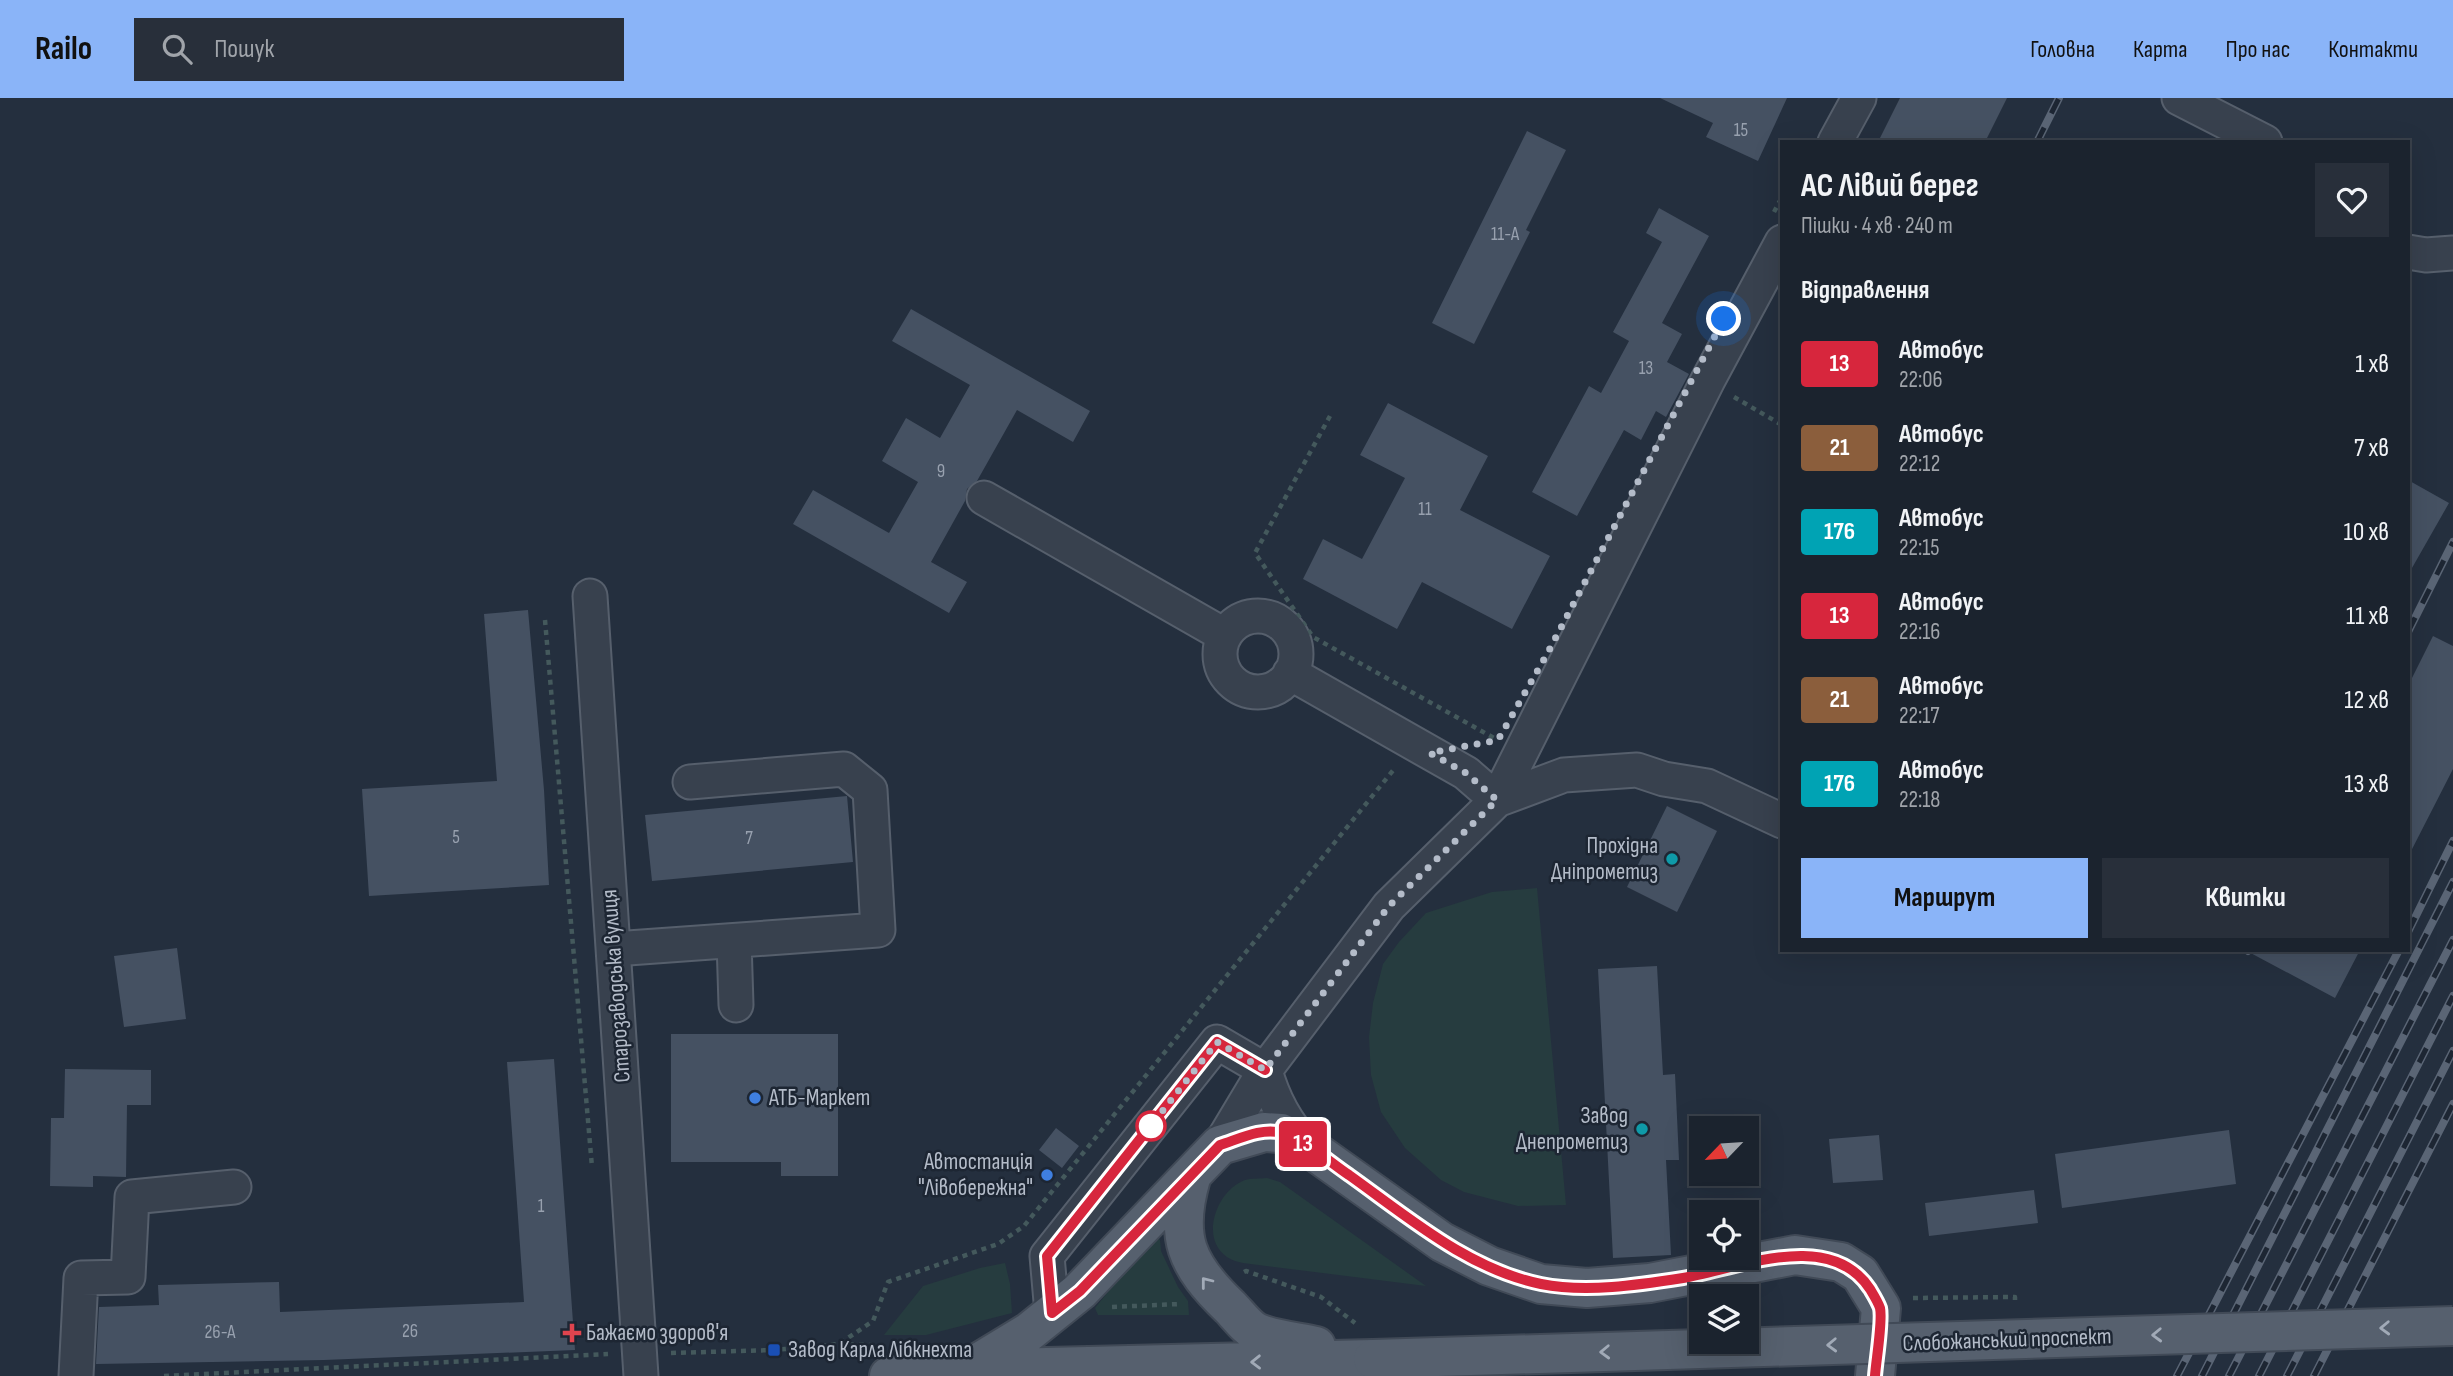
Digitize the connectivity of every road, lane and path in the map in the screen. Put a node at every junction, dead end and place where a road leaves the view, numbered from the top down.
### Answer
1 (1859, 98) edge
2 (2179, 98) edge
3 (1836, 140) edge
4 (2261, 140) edge
5 (1780, 209) edge
6 (1776, 232) edge
7 (2410, 252) edge
8 (2453, 253) edge
9 (1707, 380) junction
10 (1330, 416) dead end
11 (1780, 424) edge
12 (984, 498) dead end
13 (590, 596) dead end
14 (544, 620) dead end
15 (1224, 635) junction
16 (1290, 673) junction
17 (1484, 742) dead end
18 (1430, 753) junction
19 (690, 782) dead end
20 (1497, 800) junction
21 (1780, 820) edge
22 (734, 941) junction
23 (614, 949) junction
24 (736, 1005) dead end
25 (1265, 1070) junction
26 (1220, 1145) junction
27 (1307, 1146) junction
28 (593, 1173) dead end
29 (1191, 1178) junction
30 (234, 1187) dead end
31 (1211, 1289) junction
32 (1913, 1298) dead end
33 (2015, 1305) dead end
34 (1052, 1313) junction
35 (2453, 1326) edge
36 (839, 1344) junction
37 (1367, 1344) junction
38 (883, 1360) edge
39 (624, 1362) edge
40 (968, 1369) junction
41 (76, 1376) edge
42 (164, 1376) edge
43 (1875, 1376) edge

1 - 3 street
2 - 4 street
5 - 6 path
6 - 9 street
7 - 8 street
9 - 11 path
9 - 20 street
10 - 17 path
12 - 15 street
13 - 23 street, Старозаводська вулиця
14 - 28 path
15 - 16 street
15 - 16 street
16 - 18 street
18 - 20 street
18 - 36 path
19 - 22 street
20 - 21 street
20 - 25 street
22 - 23 street
22 - 24 street
23 - 39 street, Старозаводська вулиця
25 - 26 street
25 - 27 street
25 - 34 street
26 - 27 main road
26 - 29 main road
27 - 43 main road
31 -> 29 main road
29 - 34 main road
30 - 41 street
31 - 34 path
31 - 37 main road
31 - 37 path
32 - 33 path
34 - 40 main road
35 -> 37 main road, Слобожанський проспект, bridge
36 - 38 path
36 - 39 path
37 -> 40 main road, Слобожанський проспект
38 - 40 main road, Слобожанський проспект
39 - 42 path

